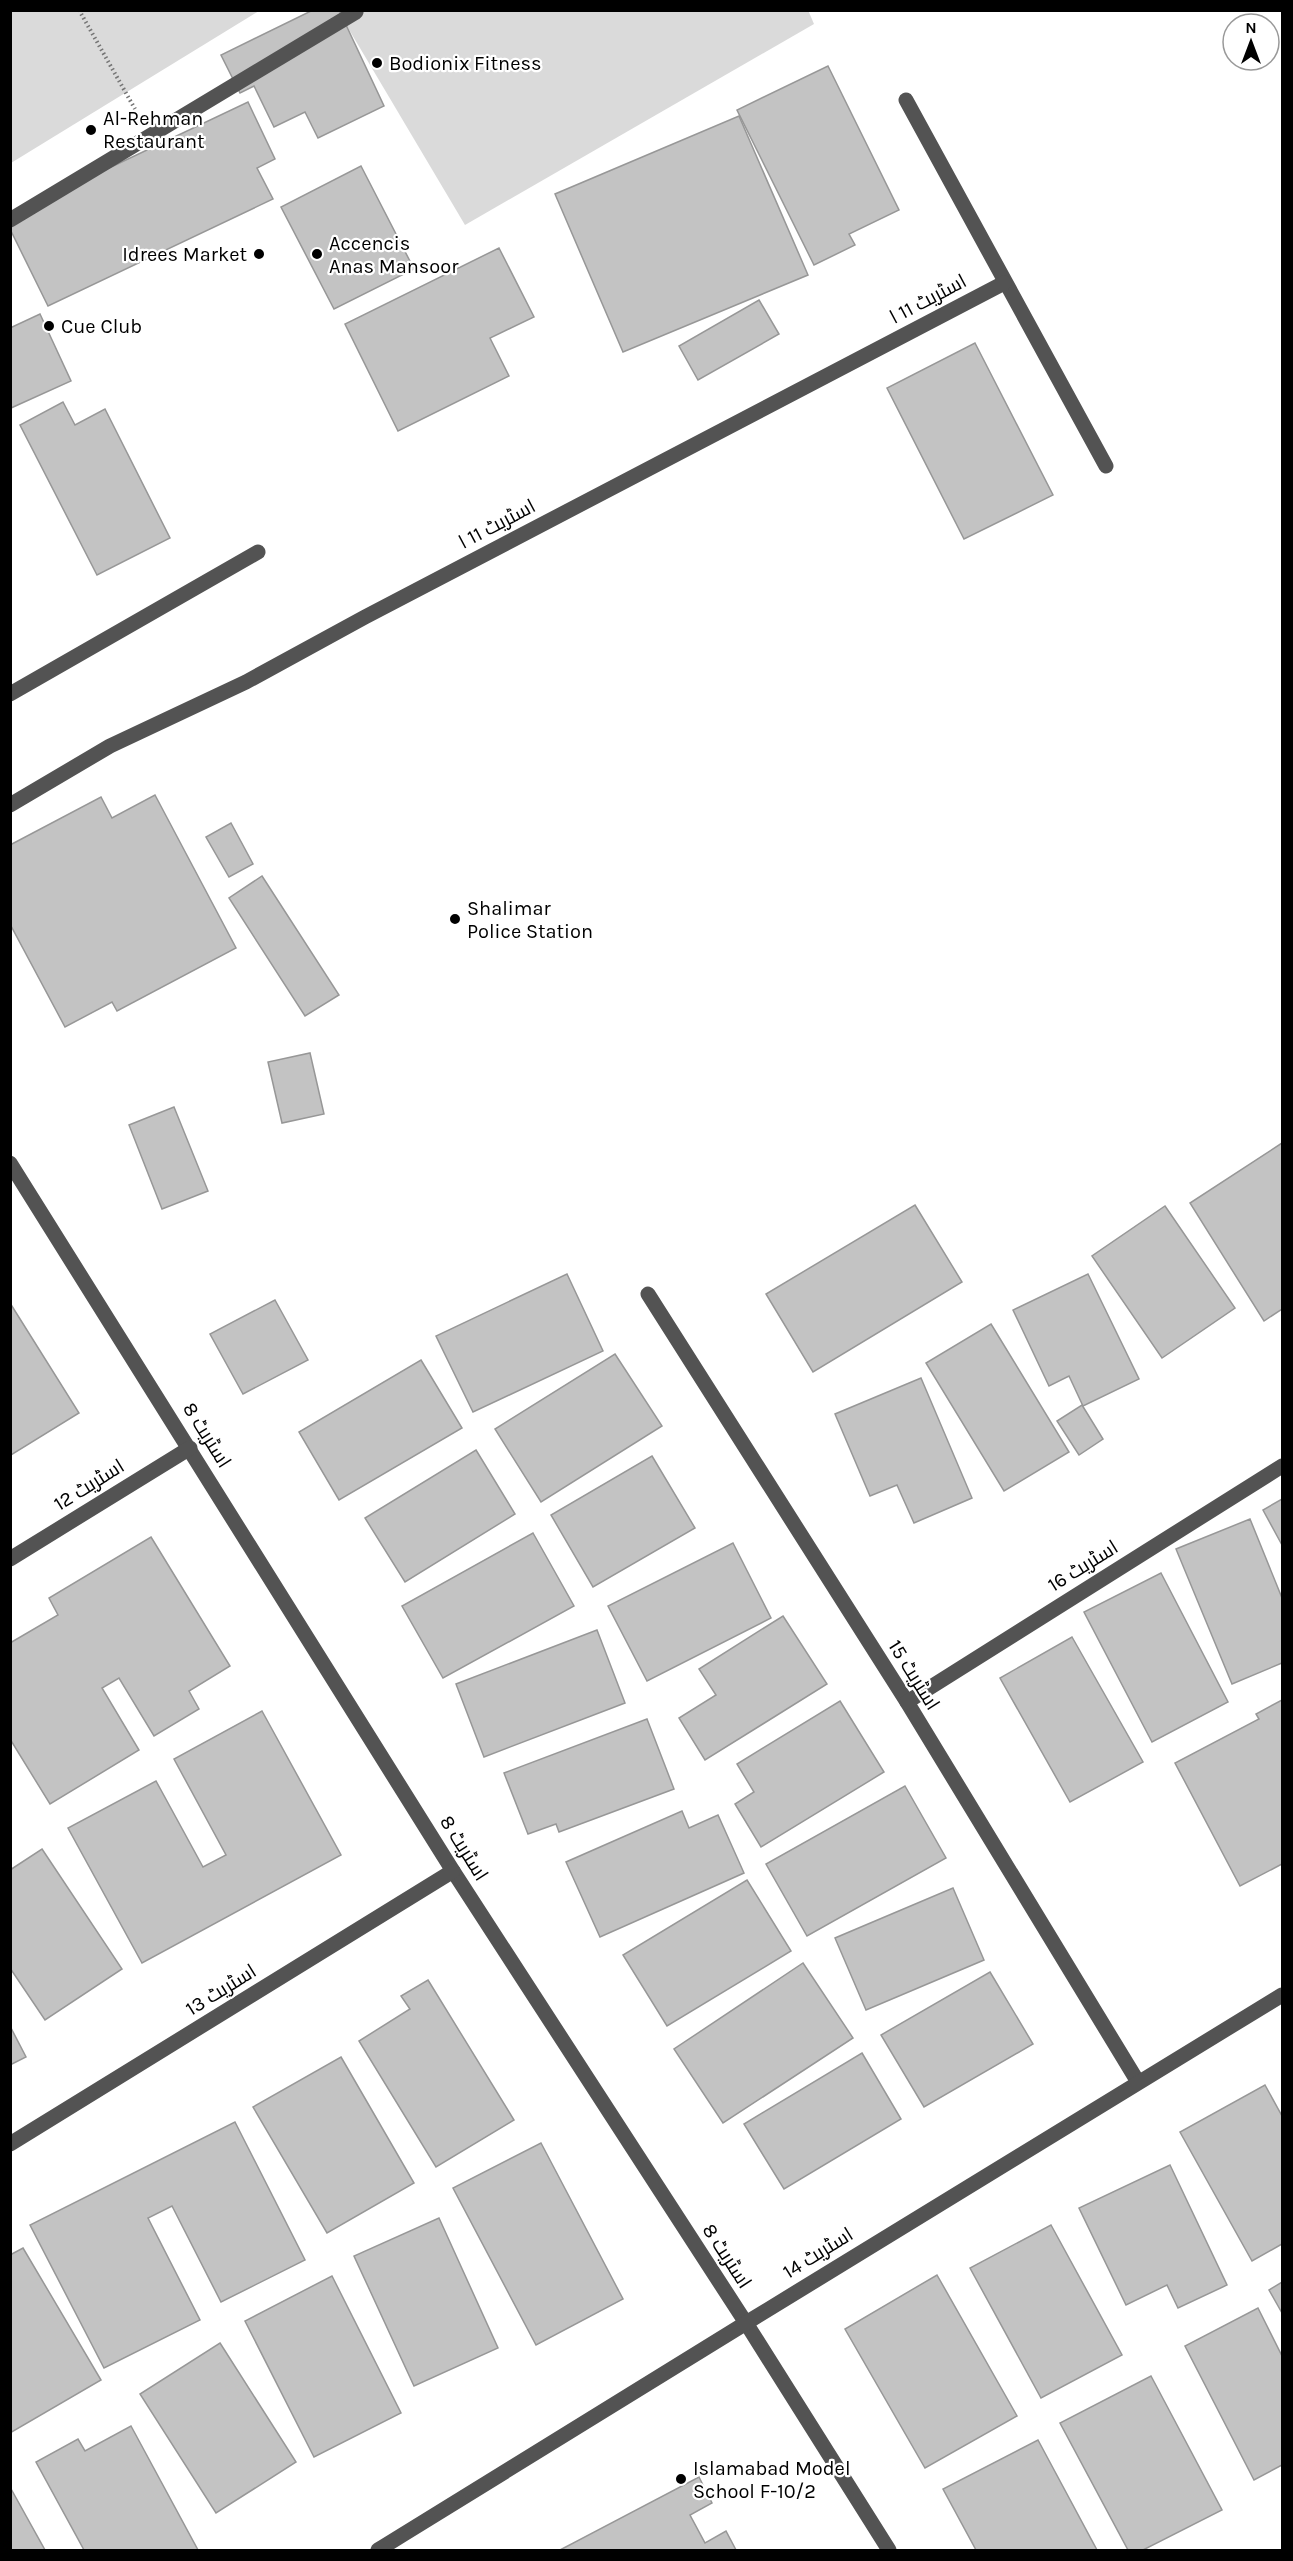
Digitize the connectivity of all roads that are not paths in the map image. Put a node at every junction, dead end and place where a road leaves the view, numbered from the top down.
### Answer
1 (356, 12) edge
2 (906, 100) dead end
3 (10, 220) edge
4 (1004, 283) junction
5 (1106, 466) dead end
6 (258, 552) dead end
7 (10, 694) edge
8 (10, 805) edge
9 (10, 1163) edge
10 (648, 1294) dead end
11 (190, 1448) junction
12 (1282, 1466) edge
13 (10, 1558) edge
14 (907, 1702) junction
15 (453, 1871) junction
16 (1282, 1995) edge
17 (1138, 2082) junction
18 (10, 2144) edge
19 (746, 2323) junction
20 (378, 2550) edge
21 (889, 2550) edge

1 - 3 street
2 - 4 street
4 - 5 street
4 - 8 street, اسٹریٹ 11 ا
6 - 7 street
9 - 11 street, اسٹریٹ 8
10 - 14 street, اسٹریٹ 15
11 - 13 street, اسٹریٹ 12
11 - 15 street, اسٹریٹ 8
12 - 14 street, اسٹریٹ 16
14 - 17 street, اسٹریٹ 15
15 - 18 street, اسٹریٹ 13
15 - 19 street, اسٹریٹ 8
16 - 17 street, اسٹریٹ 14
17 - 19 street, اسٹریٹ 14
19 - 20 street, اسٹریٹ 14
19 - 21 street, اسٹریٹ 8

